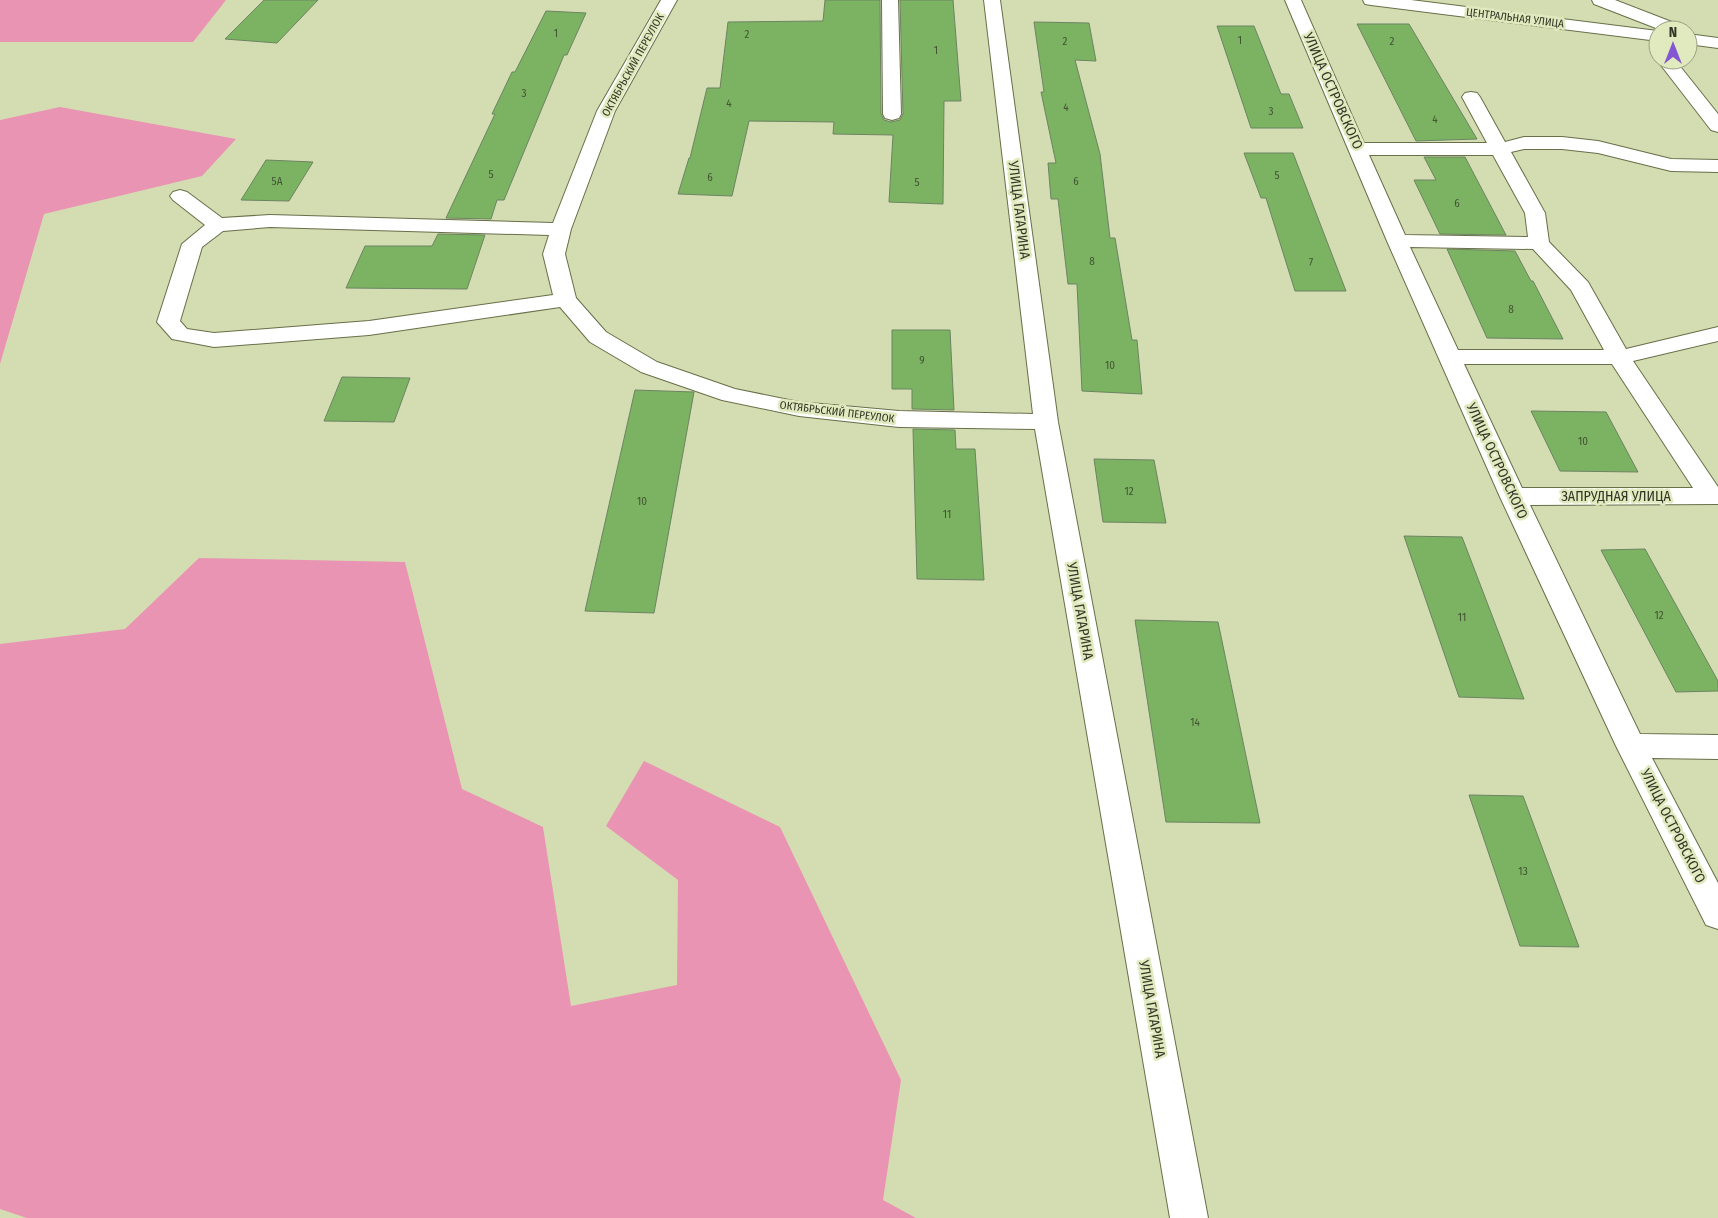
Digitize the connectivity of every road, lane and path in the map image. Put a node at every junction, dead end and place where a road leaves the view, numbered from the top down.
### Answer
1 (669, 0) edge
2 (890, 0) edge
3 (992, 0) edge
4 (1293, 0) edge
5 (1372, 0) edge
6 (1600, 0) edge
7 (1651, 20) edge
8 (1648, 34) edge
9 (1674, 70) edge
10 (1471, 97) dead end
11 (892, 114) dead end
12 (1718, 126) edge
13 (1358, 149) junction
14 (1499, 149) junction
15 (1718, 166) edge
16 (180, 196) dead end
17 (218, 224) junction
18 (561, 229) junction
19 (1398, 242) junction
20 (1539, 243) junction
21 (565, 300) junction
22 (1718, 334) edge
23 (1449, 357) junction
24 (1619, 357) junction
25 (1046, 422) junction
26 (1714, 496) edge
27 (1513, 497) junction
28 (1631, 746) junction
29 (1718, 747) edge
30 (1718, 915) edge
31 (1189, 1218) edge

1 - 18 street, ОКТЯБРЬСКИЙ ПЕРЕУЛОК
2 - 11 street
3 - 25 street, УЛИЦА ГАГАРИНА
4 - 13 street, УЛИЦА ОСТРОВСКОГО
5 - 8 street, ЦЕНТРАЛЬНАЯ УЛИЦА
6 - 7 street
9 - 12 street
10 - 14 street
13 - 14 street
13 - 19 street, УЛИЦА ОСТРОВСКОГО
14 - 15 street
14 - 20 street
16 - 17 street
17 - 18 street
17 - 21 street
18 - 21 street, ОКТЯБРЬСКИЙ ПЕРЕУЛОК
19 - 20 street
19 - 23 street, УЛИЦА ОСТРОВСКОГО
20 - 24 street
21 - 25 street, ОКТЯБРЬСКИЙ ПЕРЕУЛОК
22 - 24 street
23 - 24 street
23 - 27 street, УЛИЦА ОСТРОВСКОГО
24 - 26 street
25 - 31 street, УЛИЦА ГАГАРИНА
26 - 27 street, ЗАПРУДНАЯ УЛИЦА
27 - 28 street, УЛИЦА ОСТРОВСКОГО
28 - 29 street
28 - 30 street, УЛИЦА ОСТРОВСКОГО

